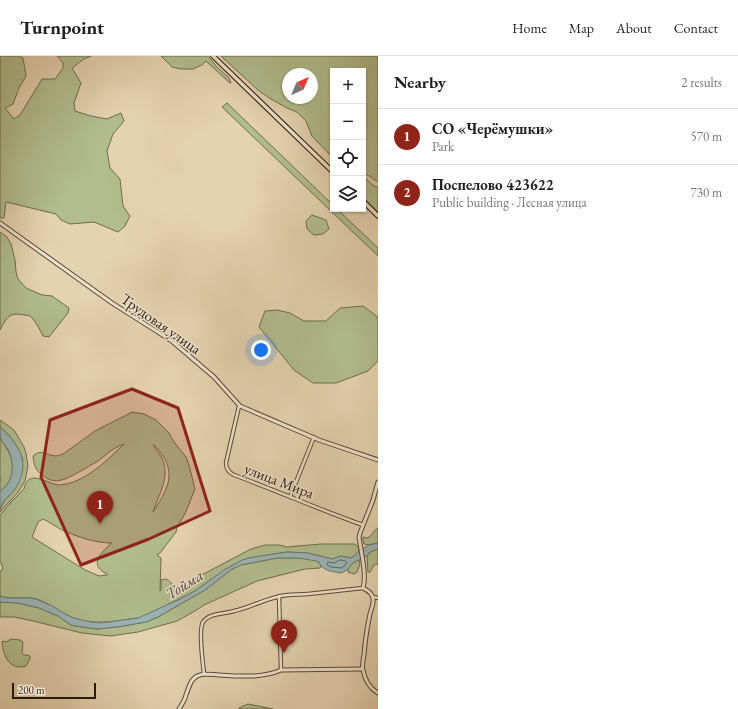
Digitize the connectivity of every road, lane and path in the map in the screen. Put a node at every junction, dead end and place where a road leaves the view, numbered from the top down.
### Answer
1 (213, 56) edge
2 (330, 169) edge
3 (366, 204) edge
4 (378, 216) edge
5 (1, 223) edge
6 (239, 406) junction
7 (314, 437) junction
8 (378, 460) edge
9 (378, 482) edge
10 (290, 497) junction
11 (363, 525) junction
12 (363, 588) junction
13 (279, 596) junction
14 (373, 597) junction
15 (378, 598) edge
16 (362, 669) junction
17 (281, 670) junction
18 (204, 674) junction
19 (378, 693) edge
20 (179, 709) edge

1 - 2 main road
3 - 4 main road
5 - 6 street, Трудовая улица
6 - 7 street, Трудовая улица
6 - 10 street, улица Мира
7 - 8 street, Трудовая улица
7 - 10 street
9 - 11 street
10 - 11 street, улица Мира
11 - 12 street
12 - 13 street
12 - 14 street
13 - 17 street
13 - 18 street
14 - 15 street
14 - 16 street
16 - 17 street
16 - 19 street
17 - 18 street
18 - 20 street

